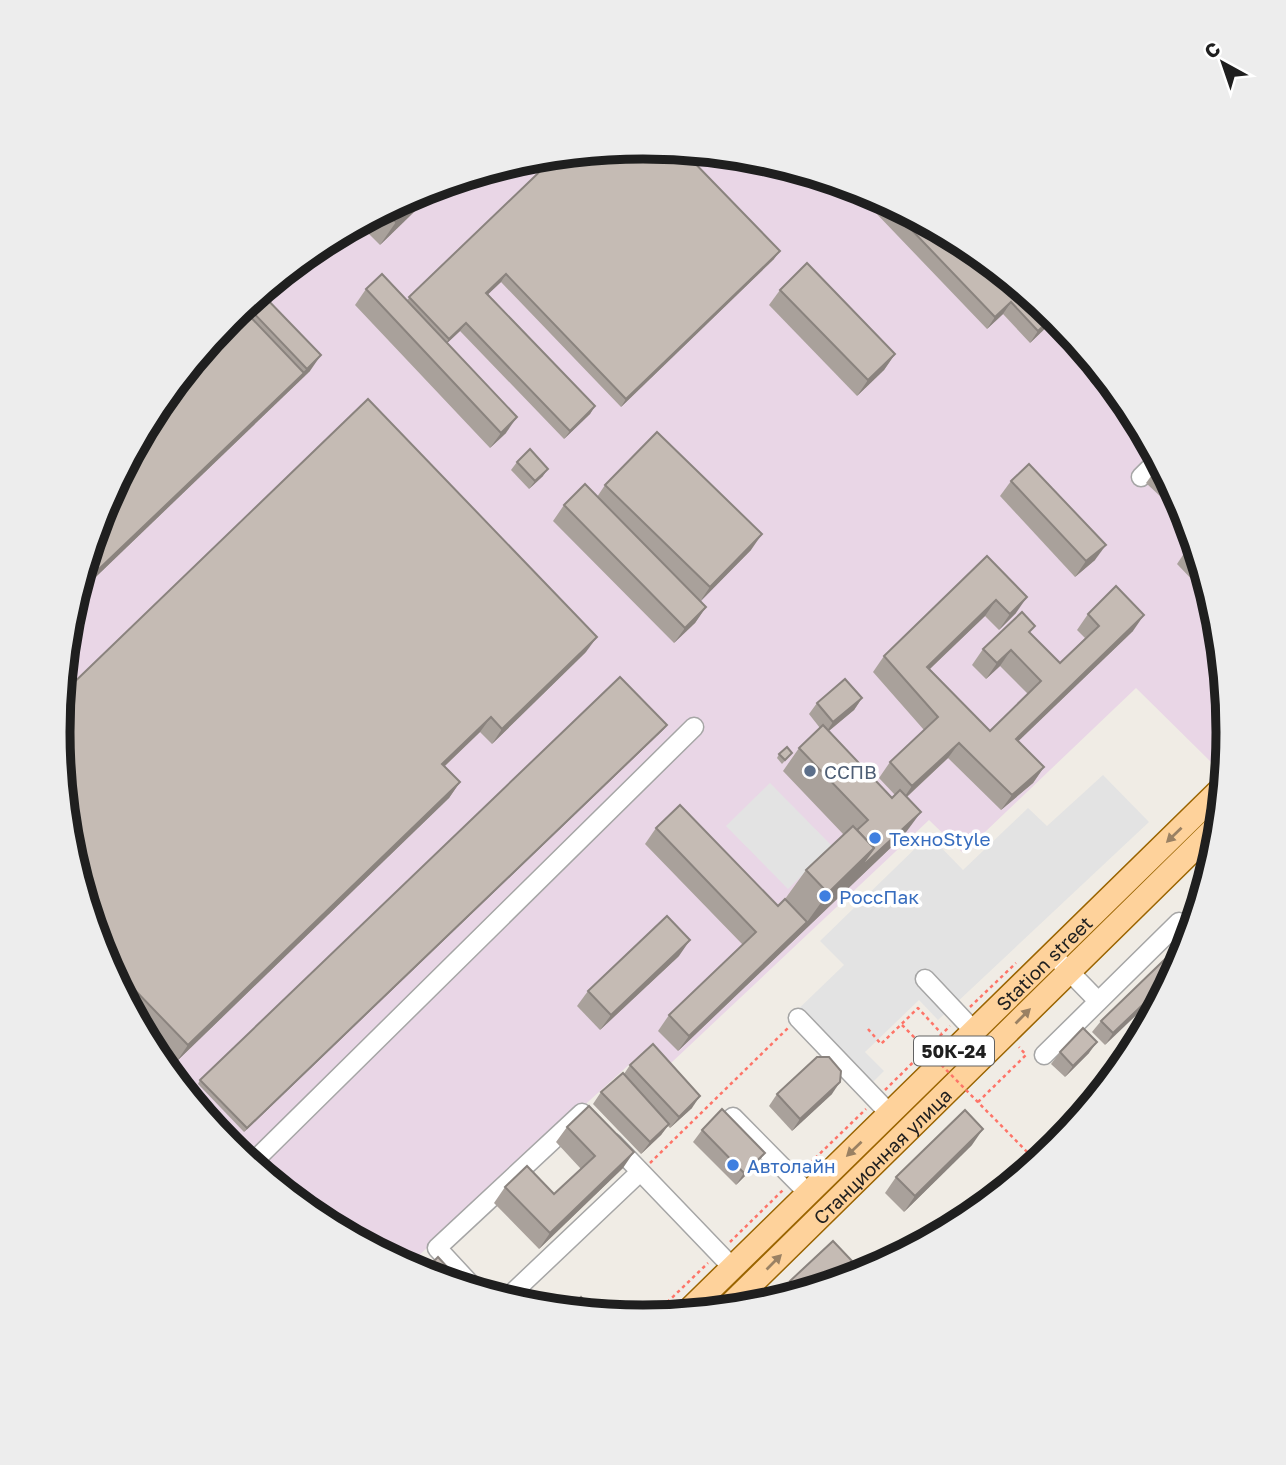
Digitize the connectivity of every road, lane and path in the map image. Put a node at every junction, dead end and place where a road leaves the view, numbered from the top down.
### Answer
1 (1150, 467) edge
2 (1140, 477) dead end
3 (694, 727) dead end
4 (1213, 785) edge
5 (1206, 837) edge
6 (1179, 922) dead end
7 (1052, 954) junction
8 (1019, 960) dead end
9 (1069, 971) junction
10 (925, 979) dead end
11 (1098, 1001) junction
12 (798, 1018) joint
13 (967, 1024) junction
14 (902, 1025) junction
15 (869, 1029) dead end
16 (942, 1034) junction
17 (1035, 1055) joint
18 (978, 1102) junction
19 (883, 1107) junction
20 (733, 1116) edge
21 (1030, 1155) edge
22 (258, 1157) edge
23 (640, 1172) junction
24 (801, 1186) junction
25 (725, 1260) junction
26 (463, 1276) edge
27 (516, 1291) edge
28 (738, 1297) edge
29 (693, 1303) edge
30 (668, 1305) edge

1 - 2 lane
3 - 22 lane
4 -> 7 main road, Station street / 50К-24
5 - 9 main road, Станционная улица / 50К-24
6 - 11 lane
7 - 9 lane
7 - 13 main road, Station street / 50К-24
8 - 13 path
9 - 11 lane
28 -> 9 main road, Станционная улица / 50К-24
10 - 13 lane
11 - 17 lane
12 - 19 lane
12 - 23 path
13 - 16 path
13 - 19 main road, Station street / 50К-24
14 - 15 path
14 - 16 path
14 - 18 path, bridge
16 - 19 path
17 - 18 path
18 - 21 path, bridge
19 -> 24 main road, Station street / 50К-24
19 - 24 path
20 - 24 lane
23 - 25 lane
23 - 26 lane
23 - 27 lane
24 - 25 main road, Station street / 50К-24
24 - 25 path
25 - 29 main road, Station street / 50К-24
25 - 30 path

